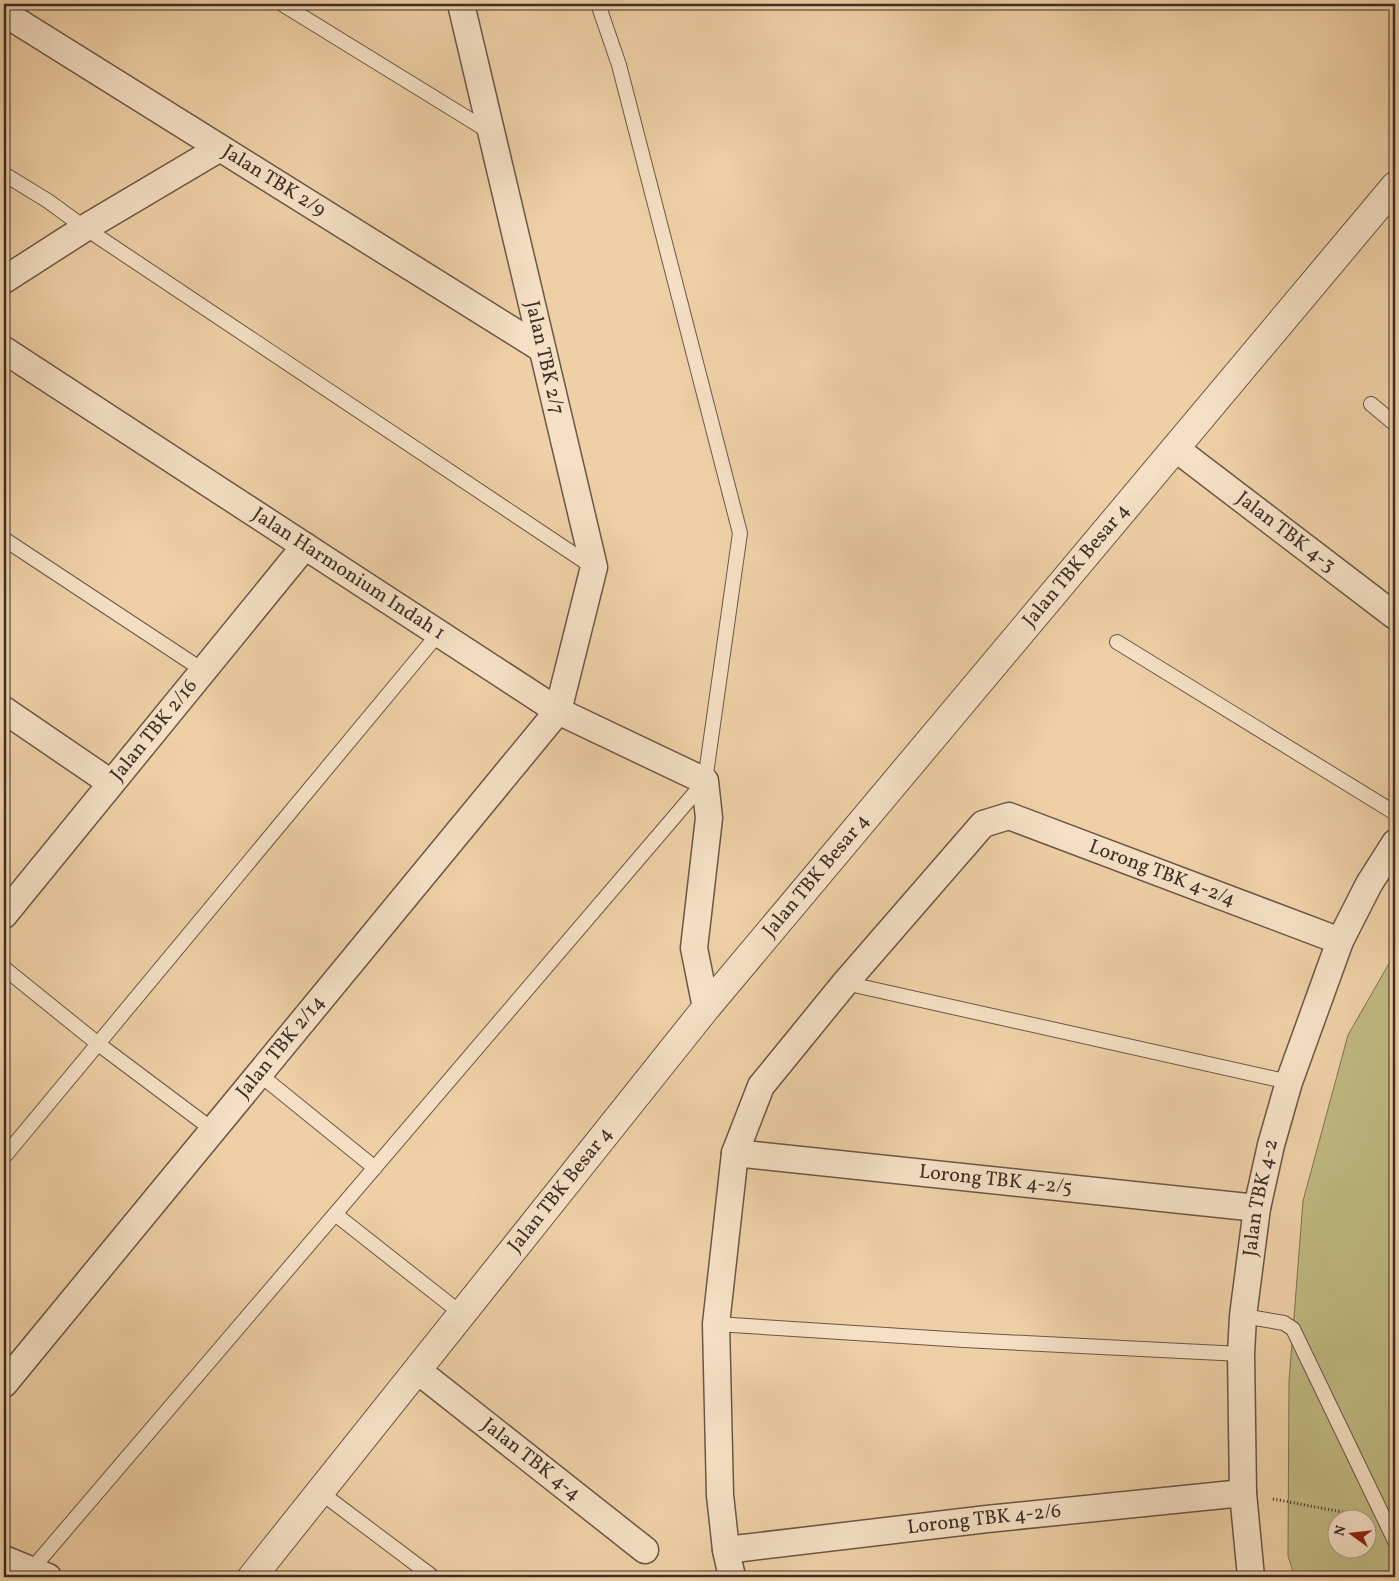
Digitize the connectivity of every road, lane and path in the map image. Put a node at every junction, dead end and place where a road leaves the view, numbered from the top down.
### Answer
1 (282, 4) edge
2 (461, 4) edge
3 (598, 4) edge
4 (4, 13) edge
5 (491, 132) junction
6 (220, 148) junction
7 (4, 174) edge
8 (1395, 186) edge
9 (85, 228) junction
10 (4, 280) edge
11 (542, 349) junction
12 (4, 350) edge
13 (1371, 404) dead end
14 (1395, 424) edge
15 (1175, 448) junction
16 (4, 539) edge
17 (305, 546) junction
18 (594, 567) junction
19 (1395, 616) edge
20 (439, 633) junction
21 (1117, 642) dead end
22 (204, 671) junction
23 (4, 710) edge
24 (558, 711) junction
25 (705, 781) junction
26 (111, 783) junction
27 (1395, 813) edge
28 (1395, 843) edge
29 (4, 915) edge
30 (1340, 941) junction
31 (4, 968) edge
32 (845, 983) junction
33 (706, 1008) junction
34 (97, 1043) junction
35 (259, 1074) junction
36 (1289, 1082) junction
37 (213, 1130) junction
38 (735, 1153) junction
39 (4, 1157) edge
40 (375, 1168) junction
41 (1257, 1208) junction
42 (335, 1214) junction
43 (462, 1314) junction
44 (1242, 1316) junction
45 (716, 1324) junction
46 (1241, 1354) junction
47 (418, 1370) junction
48 (4, 1384) edge
49 (320, 1492) junction
50 (1243, 1493) junction
51 (1385, 1521) junction
52 (1395, 1541) edge
53 (645, 1550) dead end
54 (726, 1550) junction
55 (4, 1559) edge
56 (40, 1574) edge
57 (252, 1577) edge
58 (433, 1577) edge
59 (732, 1577) edge
60 (1252, 1577) edge

1 - 5 lane
2 - 5 street, Jalan TBK 2/7
3 - 25 lane
4 - 6 street, Jalan TBK 2/9
5 - 11 street, Jalan TBK 2/7
6 - 9 street
6 - 11 street, Jalan TBK 2/9
7 - 9 lane
8 - 15 street, Jalan TBK Besar 4
9 - 10 street
9 - 18 lane
11 - 18 street, Jalan TBK 2/7
12 - 17 street, Jalan Harmonium Indah 1
13 - 14 lane
15 - 19 street, Jalan TBK 4-3
15 - 33 street, Jalan TBK Besar 4
16 - 22 lane
17 - 20 street, Jalan Harmonium Indah 1
17 - 22 street, Jalan TBK 2/16
18 - 24 street, Jalan TBK 2/7
20 - 24 street, Jalan Harmonium Indah 1
20 - 34 lane
21 - 27 lane
22 - 26 street, Jalan TBK 2/16
23 - 26 street
24 - 25 street, Jalan Harmonium Indah 1
24 - 35 street, Jalan TBK 2/14
25 - 33 street
25 - 40 lane
26 - 29 street, Jalan TBK 2/16
28 - 30 street, Jalan TBK 4-2
30 - 32 street, Lorong TBK 4-2/4
30 - 36 street, Jalan TBK 4-2
31 - 34 lane
32 - 36 lane
32 - 38 street
33 - 43 street, Jalan TBK Besar 4
34 - 37 lane
34 - 39 lane
35 - 37 street, Jalan TBK 2/14
35 - 40 lane
36 - 41 street, Jalan TBK 4-2
37 - 48 street, Jalan TBK 2/14
38 - 41 street, Lorong TBK 4-2/5
38 - 45 street
40 - 42 lane
41 - 44 street, Jalan TBK 4-2
42 - 43 lane
42 - 56 lane
43 - 47 street, Jalan TBK Besar 4
44 - 46 street, Jalan TBK 4-2
44 - 51 lane
45 - 46 lane
45 - 54 street
46 - 50 street, Jalan TBK 4-2
47 - 49 street, Jalan TBK Besar 4
47 - 53 street, Jalan TBK 4-4
49 - 57 street, Jalan TBK Besar 4
49 - 58 lane
50 - 51 path
50 - 54 street, Lorong TBK 4-2/6
50 - 60 street, Jalan TBK 4-2
51 - 52 lane
54 - 59 street
55 - 56 street

